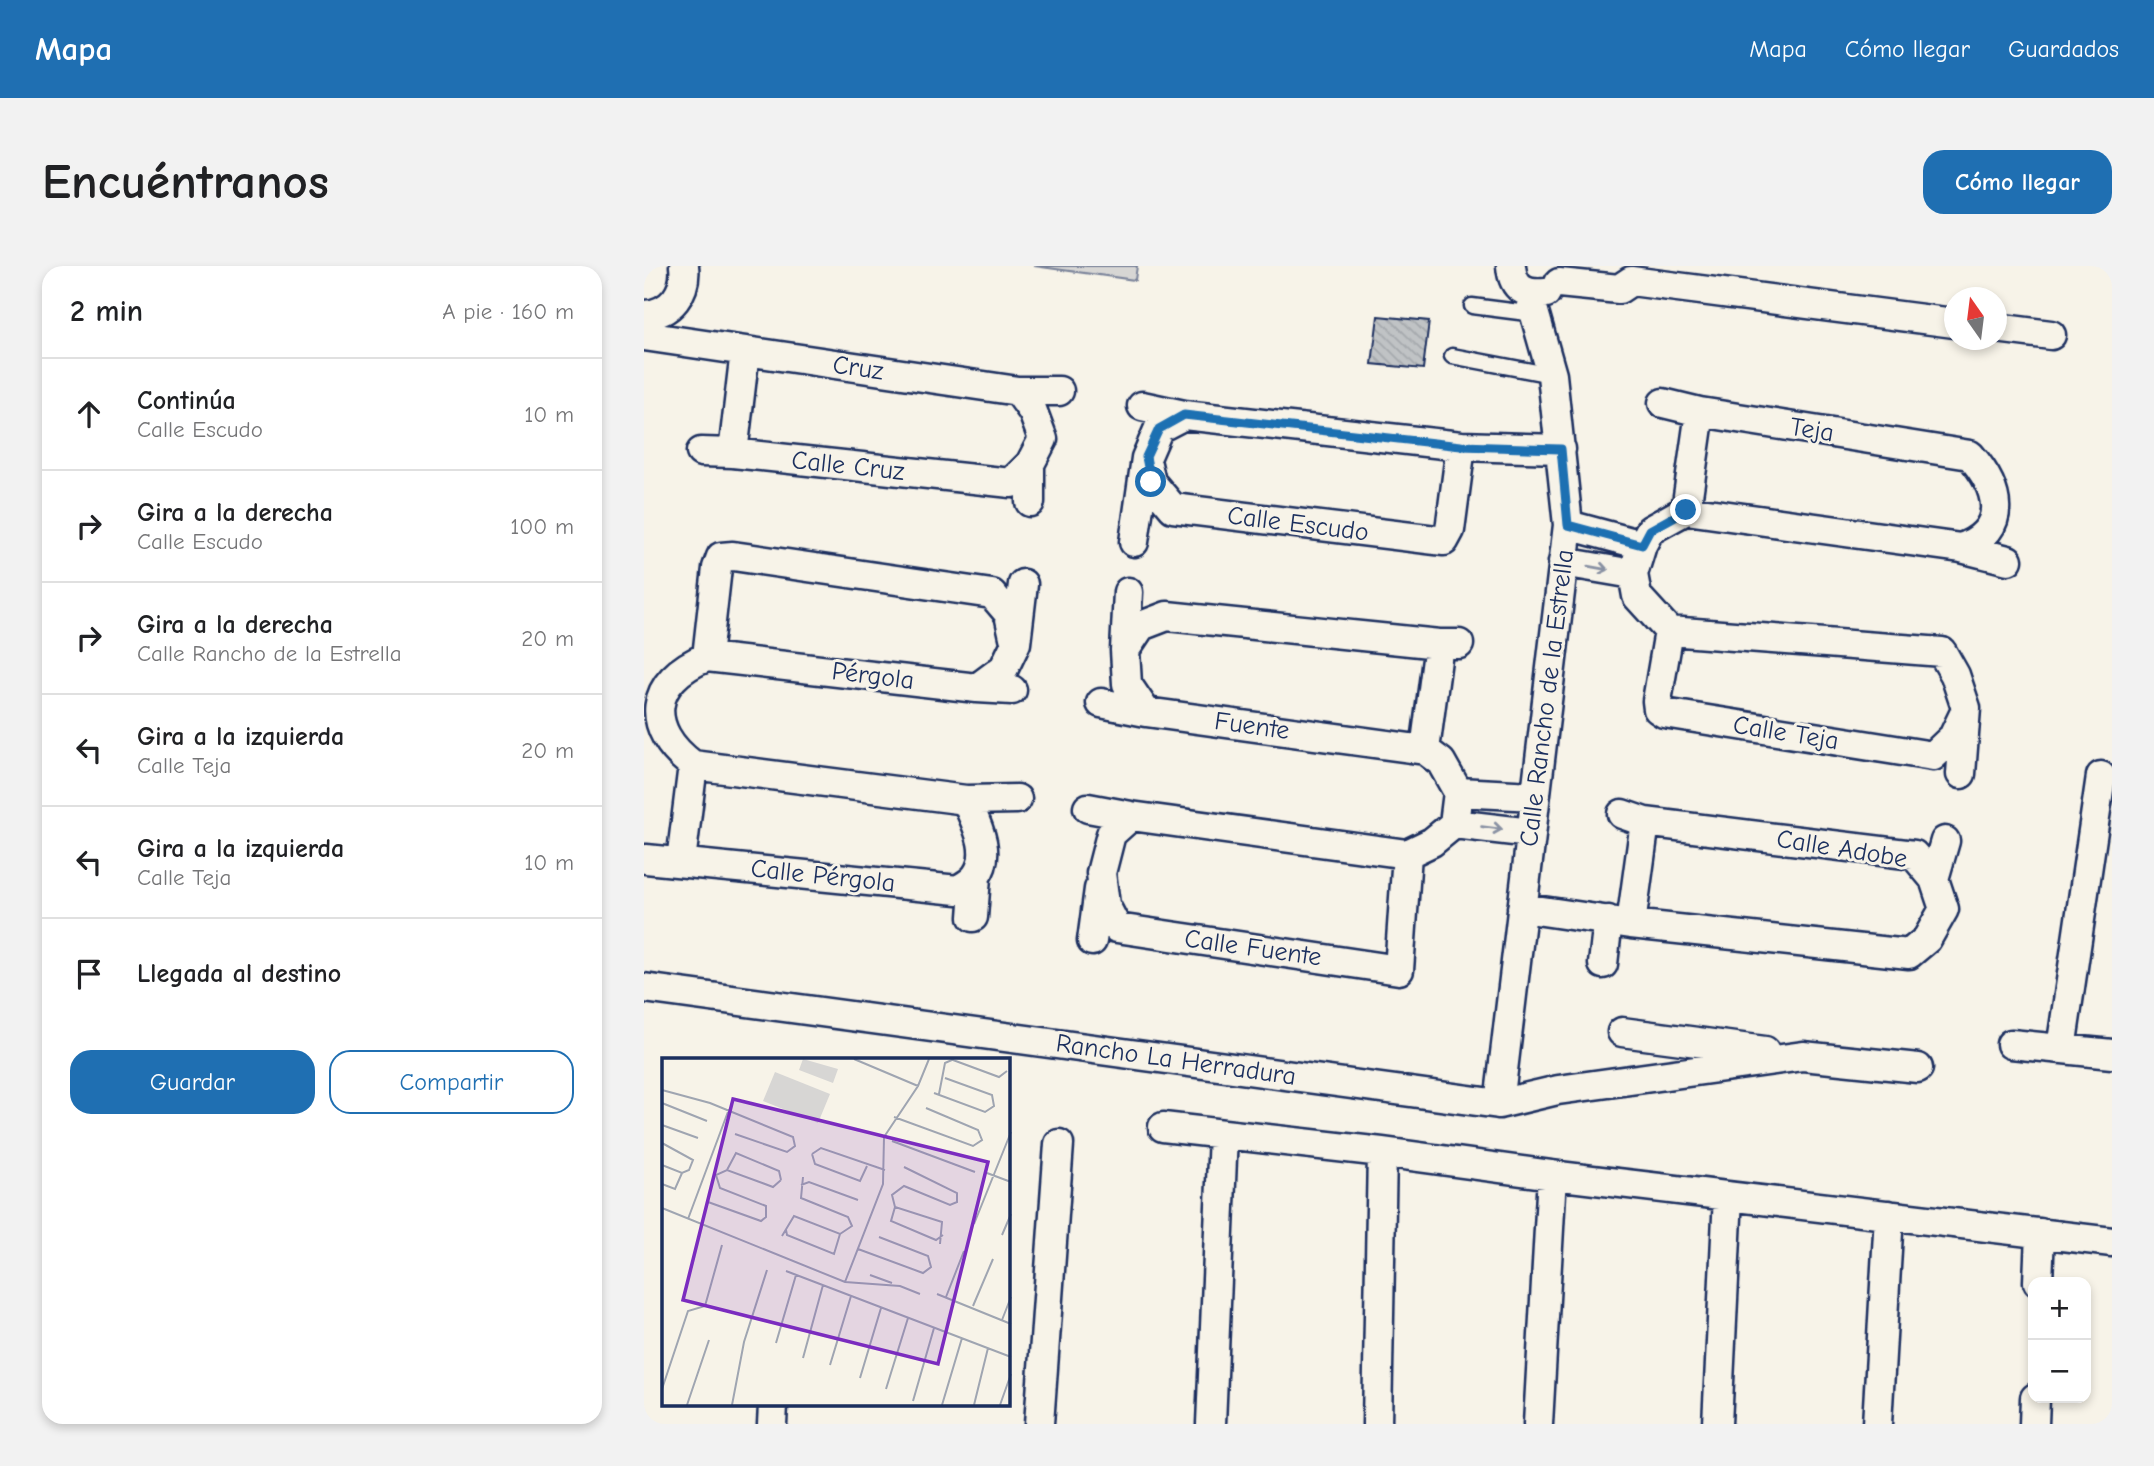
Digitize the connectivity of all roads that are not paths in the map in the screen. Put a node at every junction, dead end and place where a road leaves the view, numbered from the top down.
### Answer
1 (684, 266) edge
2 (1511, 266) edge
3 (1625, 273) edge
4 (1562, 275) edge
5 (1532, 304) junction
6 (1472, 306) dead end
7 (644, 315) edge
8 (1944, 321) edge
9 (2007, 329) edge
10 (2051, 335) dead end
11 (644, 336) edge
12 (745, 351) junction
13 (1452, 356) dead end
14 (1552, 375) junction
15 (1018, 391) junction
16 (1059, 391) dead end
17 (1663, 403) dead end
18 (1142, 406) dead end
19 (1700, 412) junction
20 (1184, 415) junction
21 (1461, 446) junction
22 (1561, 449) junction
23 (701, 452) dead end
24 (733, 453) junction
25 (1146, 457) junction
26 (1030, 464) junction
27 (1030, 502) dead end
28 (1686, 510) junction
29 (1568, 525) junction
30 (1134, 541) dead end
31 (1642, 545) junction
32 (1961, 548) junction
33 (2008, 560) dead end
34 (1563, 562) junction
35 (1633, 574) junction
36 (1023, 584) dead end
37 (1128, 592) dead end
38 (1669, 631) junction
39 (1016, 643) junction
40 (1125, 650) junction
41 (707, 657) junction
42 (976, 688) junction
43 (1012, 690) dead end
44 (653, 700) edge
45 (1101, 703) dead end
46 (1966, 708) junction
47 (1146, 712) junction
48 (1425, 750) junction
49 (693, 765) junction
50 (1961, 774) dead end
51 (2101, 776) dead end
52 (1535, 796) junction
53 (1017, 799) dead end
54 (966, 800) junction
55 (1456, 807) junction
56 (1088, 808) dead end
57 (1131, 816) junction
58 (1531, 833) junction
59 (1945, 841) dead end
60 (1407, 854) junction
61 (646, 859) dead end
62 (681, 861) junction
63 (1101, 873) junction
64 (976, 877) junction
65 (1934, 879) junction
66 (1522, 908) junction
67 (973, 917) dead end
68 (1619, 922) junction
69 (1092, 941) dead end
70 (1603, 964) dead end
71 (644, 988) edge
72 (1622, 1032) dead end
73 (2011, 1044) dead end
74 (2060, 1049) junction
75 (2112, 1054) edge
76 (1803, 1056) junction
77 (1919, 1068) dead end
78 (1499, 1104) junction
79 (1163, 1127) dead end
80 (1223, 1134) junction
81 (1059, 1144) dead end
82 (1382, 1152) junction
83 (1552, 1175) junction
84 (1728, 1196) junction
85 (1889, 1215) junction
86 (2040, 1233) junction
87 (2112, 1242) edge
88 (2038, 1277) edge
89 (2035, 1403) edge
90 (773, 1406) edge
91 (772, 1424) edge
92 (1039, 1424) edge
93 (1211, 1424) edge
94 (1377, 1424) edge
95 (1538, 1424) edge
96 (1717, 1424) edge
97 (1877, 1424) edge
98 (2034, 1424) edge

1 - 7 street
2 - 5 street, Calle Rancho de la Estrella
3 - 4 street
3 - 8 street
4 - 5 street
5 - 6 lane
5 - 14 street, Calle Rancho de la Estrella
9 - 10 street
11 - 12 street, Cruz
12 - 15 street, Cruz
12 - 24 street
13 - 14 lane
14 - 22 street, Calle Rancho de la Estrella
15 - 16 street
15 - 26 street, Calle Cruz
17 - 19 street
18 - 20 street
19 - 28 street
19 - 32 street, Teja
20 - 21 street
20 - 25 street
21 - 22 street
21 - 25 street, Calle Escudo
22 - 29 street, Calle Rancho de la Estrella
23 - 24 street
24 - 26 street, Calle Cruz
25 - 30 street
26 - 27 street
28 - 31 street
28 - 32 street
29 - 31 street
29 - 34 street, Calle Rancho de la Estrella
31 - 35 street
32 - 33 street
34 -> 35 street
34 - 52 street, Calle Rancho de la Estrella
35 - 38 street
36 - 39 street
37 - 40 street
38 - 46 street
38 - 46 street, Calle Teja
39 - 41 street
39 - 42 street
40 - 47 street
40 - 48 street
41 - 42 street, Pérgola
41 - 44 street
42 - 43 street, Pérgola
44 - 49 street
45 - 47 street, Fuente
46 - 50 street
47 - 48 street, Fuente
48 - 55 street
49 - 54 street
49 - 62 street
51 - 74 street
52 - 55 street
52 - 58 street, Calle Rancho de la Estrella
53 - 54 street
54 - 64 street
55 -> 58 street
55 - 60 street
56 - 57 street
57 - 60 street
57 - 63 street, Calle Fuente
58 - 66 street, Calle Rancho de la Estrella
59 - 65 street
60 - 63 street, Calle Fuente
61 - 62 street, Calle Pérgola
62 - 64 street, Calle Pérgola
63 - 69 street
64 - 67 street
65 - 68 street, Calle Adobe
65 - 68 street, Calle Adobe
66 - 68 street, Calle Adobe
66 - 78 street, Calle Rancho de la Estrella
68 - 70 street
71 - 78 street, Rancho La Herradura
72 - 76 street
73 - 74 street
74 - 75 street
76 - 77 street
76 - 78 street
79 - 80 street
80 - 82 street
80 - 93 street
81 - 92 street
82 - 83 street
82 - 94 street
83 - 84 street
83 - 95 street
84 - 85 street
84 - 96 street
85 - 86 street
85 - 97 street
86 - 87 street
86 - 88 street
89 - 98 street
90 - 91 street

